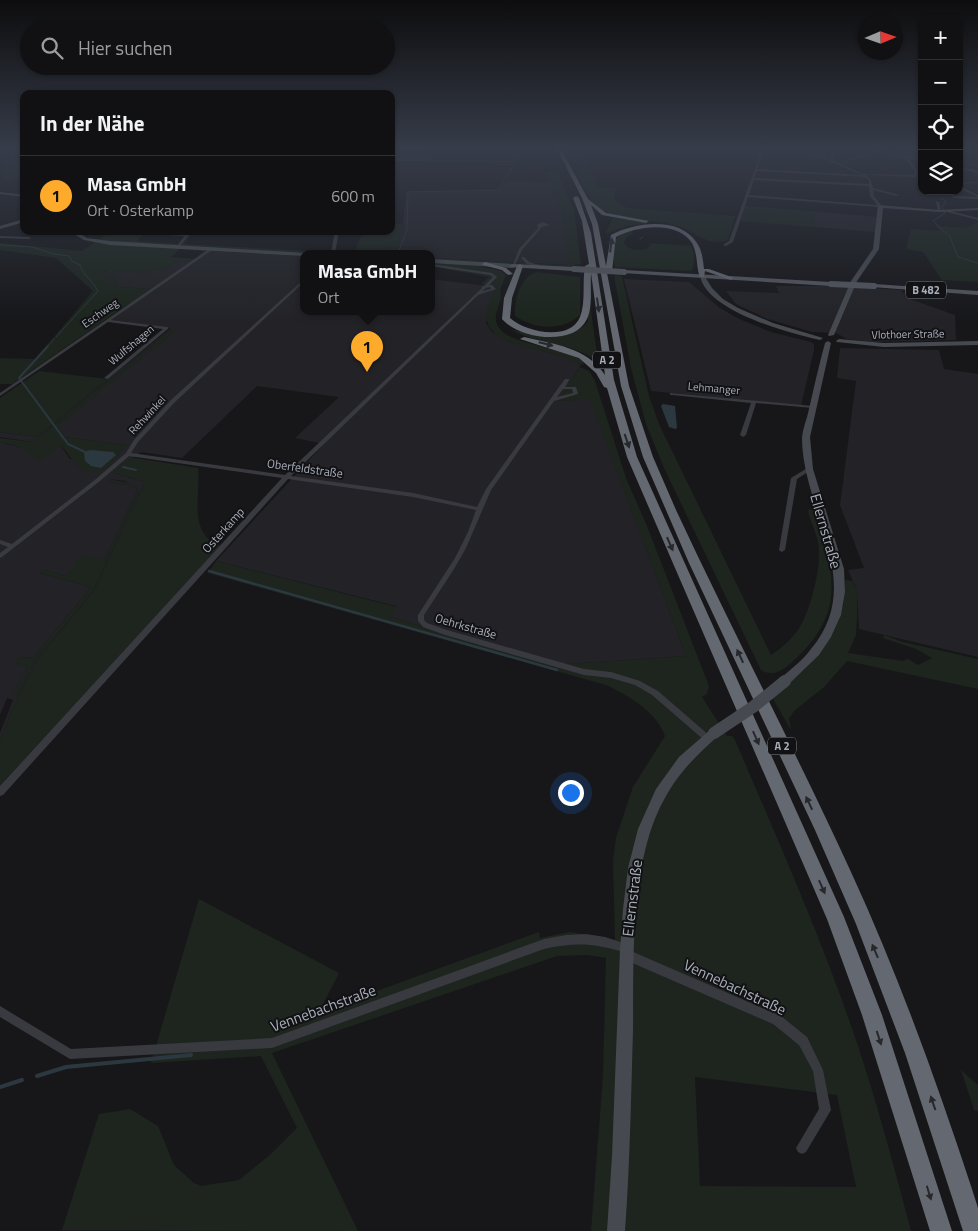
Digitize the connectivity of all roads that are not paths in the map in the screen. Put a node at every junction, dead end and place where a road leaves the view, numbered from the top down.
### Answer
1 (579, 206) edge
2 (588, 206) edge
3 (593, 206) edge
4 (743, 206) edge
5 (880, 206) edge
6 (886, 206) edge
7 (940, 206) edge
8 (978, 209) edge
9 (943, 211) junction
10 (978, 219) edge
11 (20, 221) edge
12 (541, 227) dead end
13 (0, 228) edge
14 (76, 235) edge
15 (187, 235) edge
16 (336, 235) edge
17 (0, 237) edge
18 (28, 238) dead end
19 (725, 245) dead end
20 (179, 246) junction
21 (524, 246) junction
22 (212, 248) junction
23 (334, 250) edge
24 (300, 254) edge
25 (591, 254) junction
26 (523, 258) junction
27 (435, 261) edge
28 (485, 264) junction
29 (435, 266) edge
30 (517, 266) junction
31 (544, 267) junction
32 (510, 274) junction
33 (706, 277) junction
34 (731, 278) joint
35 (300, 284) edge
36 (483, 287) junction
37 (608, 293) junction
38 (978, 293) edge
39 (475, 295) junction
40 (107, 321) junction
41 (829, 339) junction
42 (978, 343) edge
43 (106, 378) dead end
44 (567, 380) dead end
45 (561, 388) junction
46 (672, 394) dead end
47 (0, 395) edge
48 (614, 398) junction
49 (554, 400) junction
50 (754, 401) junction
51 (813, 407) junction
52 (743, 434) dead end
53 (128, 454) junction
54 (808, 469) junction
55 (286, 477) junction
56 (478, 509) junction
57 (0, 542) edge
58 (13, 546) junction
59 (782, 550) dead end
60 (0, 556) edge
61 (710, 736) junction
62 (0, 792) edge
63 (627, 951) junction
64 (0, 1011) edge
65 (802, 1148) dead end
66 (616, 1231) edge
67 (940, 1231) edge
68 (974, 1231) edge

1 - 25 highway, A 2
2 - 37 highway, A 2
3 - 33 highway
4 - 19 street
5 - 41 street, Ellernstraße
6 - 9 street
7 - 9 street
8 - 9 street
9 - 10 street
11 - 13 street
12 - 21 street
14 - 20 street
15 - 20 street
16 - 23 street
17 - 18 street
20 - 22 street
21 - 26 street
21 - 30 street
22 - 24 street
22 - 40 street, Eschweg
25 - 30 highway
25 -> 48 highway, A 2
26 - 30 street
26 - 31 street
27 - 28 street
28 - 30 street
28 - 32 highway
29 - 36 street, Osterkamp
30 - 31 main road
30 - 32 highway
31 - 33 main road, bridge
32 -> 48 highway
33 - 34 highway
37 -> 33 highway
33 - 41 street
34 - 38 main road, B 482, bridge
35 - 53 street, Rehwinkel
36 - 39 street, Osterkamp
36 - 39 street, Osterkamp
68 -> 37 highway, A 2
39 - 55 street, Osterkamp
40 - 43 street, Wulfshagen
40 - 47 street, Eschweg
41 - 42 street, Vlothoer Straße
41 - 51 street, Ellernstraße
44 - 45 street, Oehrkstraße
45 - 49 street, Oehrkstraße
45 - 49 street
46 - 50 street, Lehmanger
48 -> 67 highway, A 2
49 - 56 street, Oehrkstraße
50 - 51 street, Lehmanger
50 - 52 street, Lehmanger
51 - 54 street, Ellernstraße
53 - 55 street, Oberfeldstraße
53 - 58 street, Rehwinkel
54 - 59 street, Ellernstraße
54 - 61 street, Ellernstraße, bridge
55 - 56 street, Oberfeldstraße
55 - 62 street, Osterkamp
56 - 61 street, Oehrkstraße
57 - 58 street
58 - 60 street, Rehwinkel
61 - 63 street, Ellernstraße
63 - 64 street, Vennebachstraße
63 - 65 street, Vennebachstraße
63 - 66 street, Ellernstraße

